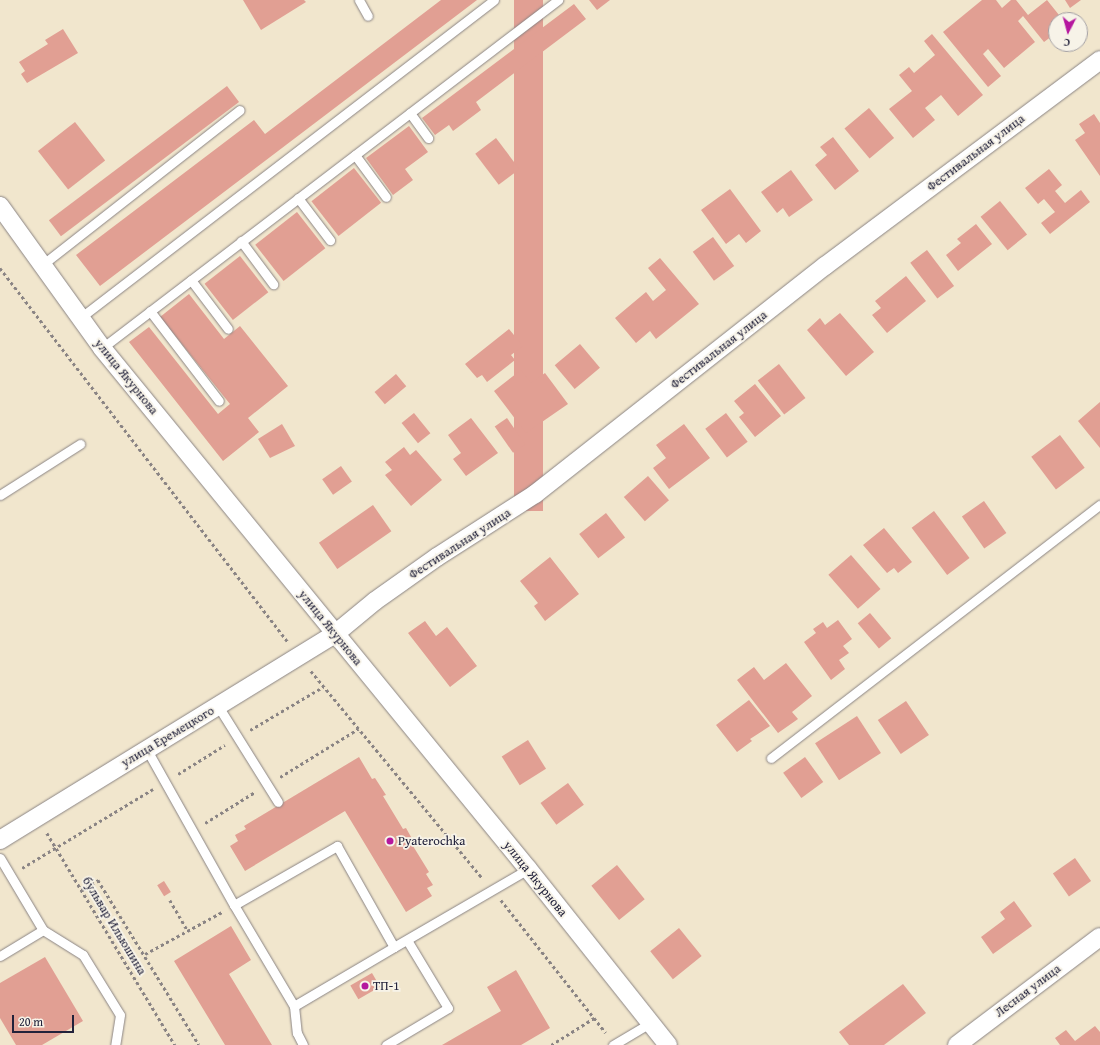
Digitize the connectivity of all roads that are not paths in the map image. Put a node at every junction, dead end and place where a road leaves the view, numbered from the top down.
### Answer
1 (359, 0) edge
2 (494, 0) edge
3 (558, 0) edge
4 (368, 16) dead end
5 (1100, 60) edge
6 (240, 110) dead end
7 (410, 113) junction
8 (428, 138) dead end
9 (355, 154) junction
10 (386, 197) dead end
11 (298, 198) junction
12 (0, 206) edge
13 (330, 240) dead end
14 (241, 241) junction
15 (42, 265) junction
16 (191, 280) junction
17 (273, 284) dead end
18 (150, 311) junction
19 (80, 318) junction
20 (228, 329) dead end
21 (102, 348) junction
22 (219, 400) dead end
23 (80, 444) dead end
24 (0, 495) edge
25 (1100, 506) edge
26 (335, 634) junction
27 (218, 706) junction
28 (147, 750) junction
29 (771, 758) dead end
30 (278, 802) dead end
31 (0, 840) edge
32 (0, 858) edge
33 (528, 869) junction
34 (234, 905) junction
35 (43, 930) junction
36 (1100, 938) edge
37 (407, 940) junction
38 (394, 947) junction
39 (0, 956) edge
40 (294, 1006) junction
41 (650, 1023) junction
42 (115, 1045) edge
43 (303, 1045) edge
44 (386, 1045) edge
45 (613, 1045) edge
46 (668, 1045) edge
47 (957, 1045) edge

1 - 4 lane
2 - 19 lane
3 - 7 lane
5 - 26 street, Фестивальная улица
6 - 15 lane
7 - 8 lane
7 - 9 lane
9 - 10 lane
9 - 11 lane
11 - 13 lane
11 - 14 lane
12 - 15 street, улица Якурнова
14 - 16 lane
14 - 17 lane
15 - 19 street, улица Якурнова
16 - 18 lane
16 - 20 lane
18 - 21 lane
18 - 22 lane
19 - 21 street, улица Якурнова
21 - 26 street, улица Якурнова
23 - 24 lane
25 - 29 lane
26 - 27 street, улица Еремецкого
26 - 33 street, улица Якурнова
27 - 28 street, улица Еремецкого
27 - 30 lane
28 - 31 street, улица Еремецкого
28 - 34 lane
32 - 35 lane
33 - 37 lane
33 - 41 street, улица Якурнова
34 - 38 lane
34 - 40 lane
35 - 39 lane
35 - 42 lane
36 - 47 street, Лесная улица
37 - 38 lane
37 - 44 lane
38 - 40 lane
40 - 43 lane
41 - 45 lane
41 - 46 street, улица Якурнова

